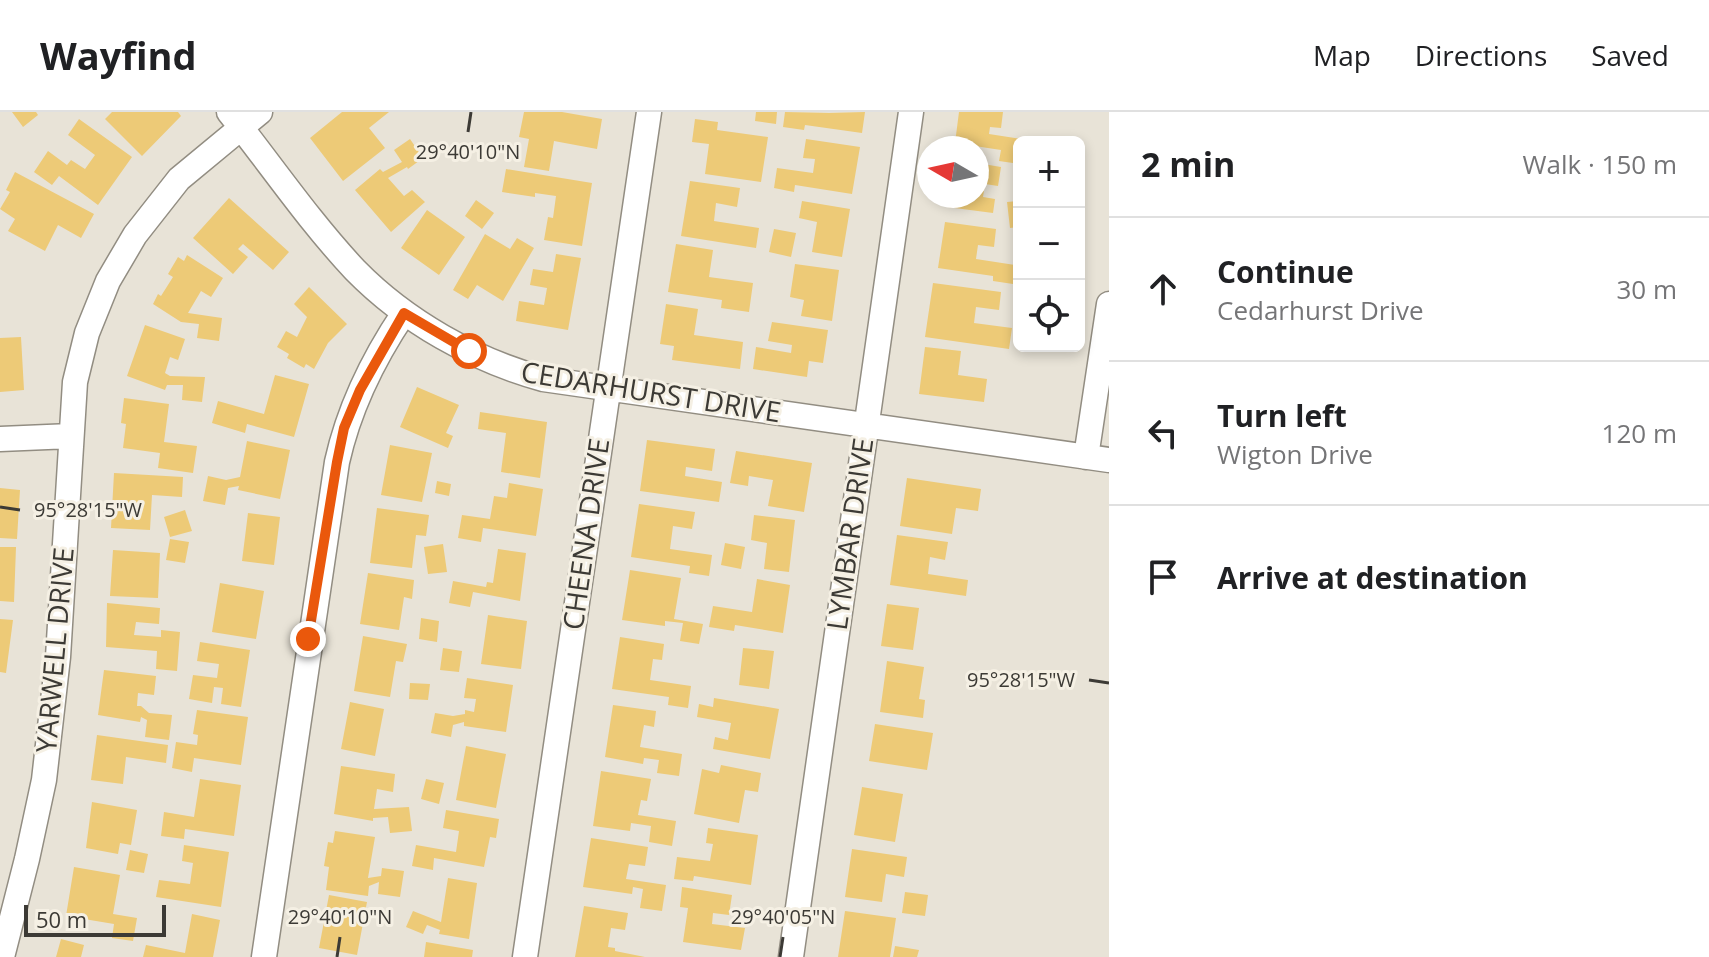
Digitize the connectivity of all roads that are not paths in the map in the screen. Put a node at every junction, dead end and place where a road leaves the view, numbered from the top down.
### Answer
1 (649, 112) edge
2 (911, 112) edge
3 (243, 117) edge
4 (1109, 304) edge
5 (404, 313) junction
6 (607, 388) junction
7 (866, 424) junction
8 (71, 436) junction
9 (0, 439) edge
10 (1097, 459) edge
11 (2, 957) edge
12 (264, 957) edge
13 (525, 957) edge
14 (791, 957) edge

1 - 6 street, CHEENA DRIVE
2 - 7 street, LYMBAR DRIVE
3 - 5 street, CEDARHURST DRIVE
3 - 8 street, YARWELL DRIVE
4 - 10 street
5 - 6 street, CEDARHURST DRIVE
5 - 12 street
6 - 7 street, CEDARHURST DRIVE
6 - 13 street, CHEENA DRIVE
7 - 10 street, CEDARHURST DRIVE
7 - 14 street, LYMBAR DRIVE
8 - 9 street
8 - 11 street, YARWELL DRIVE

